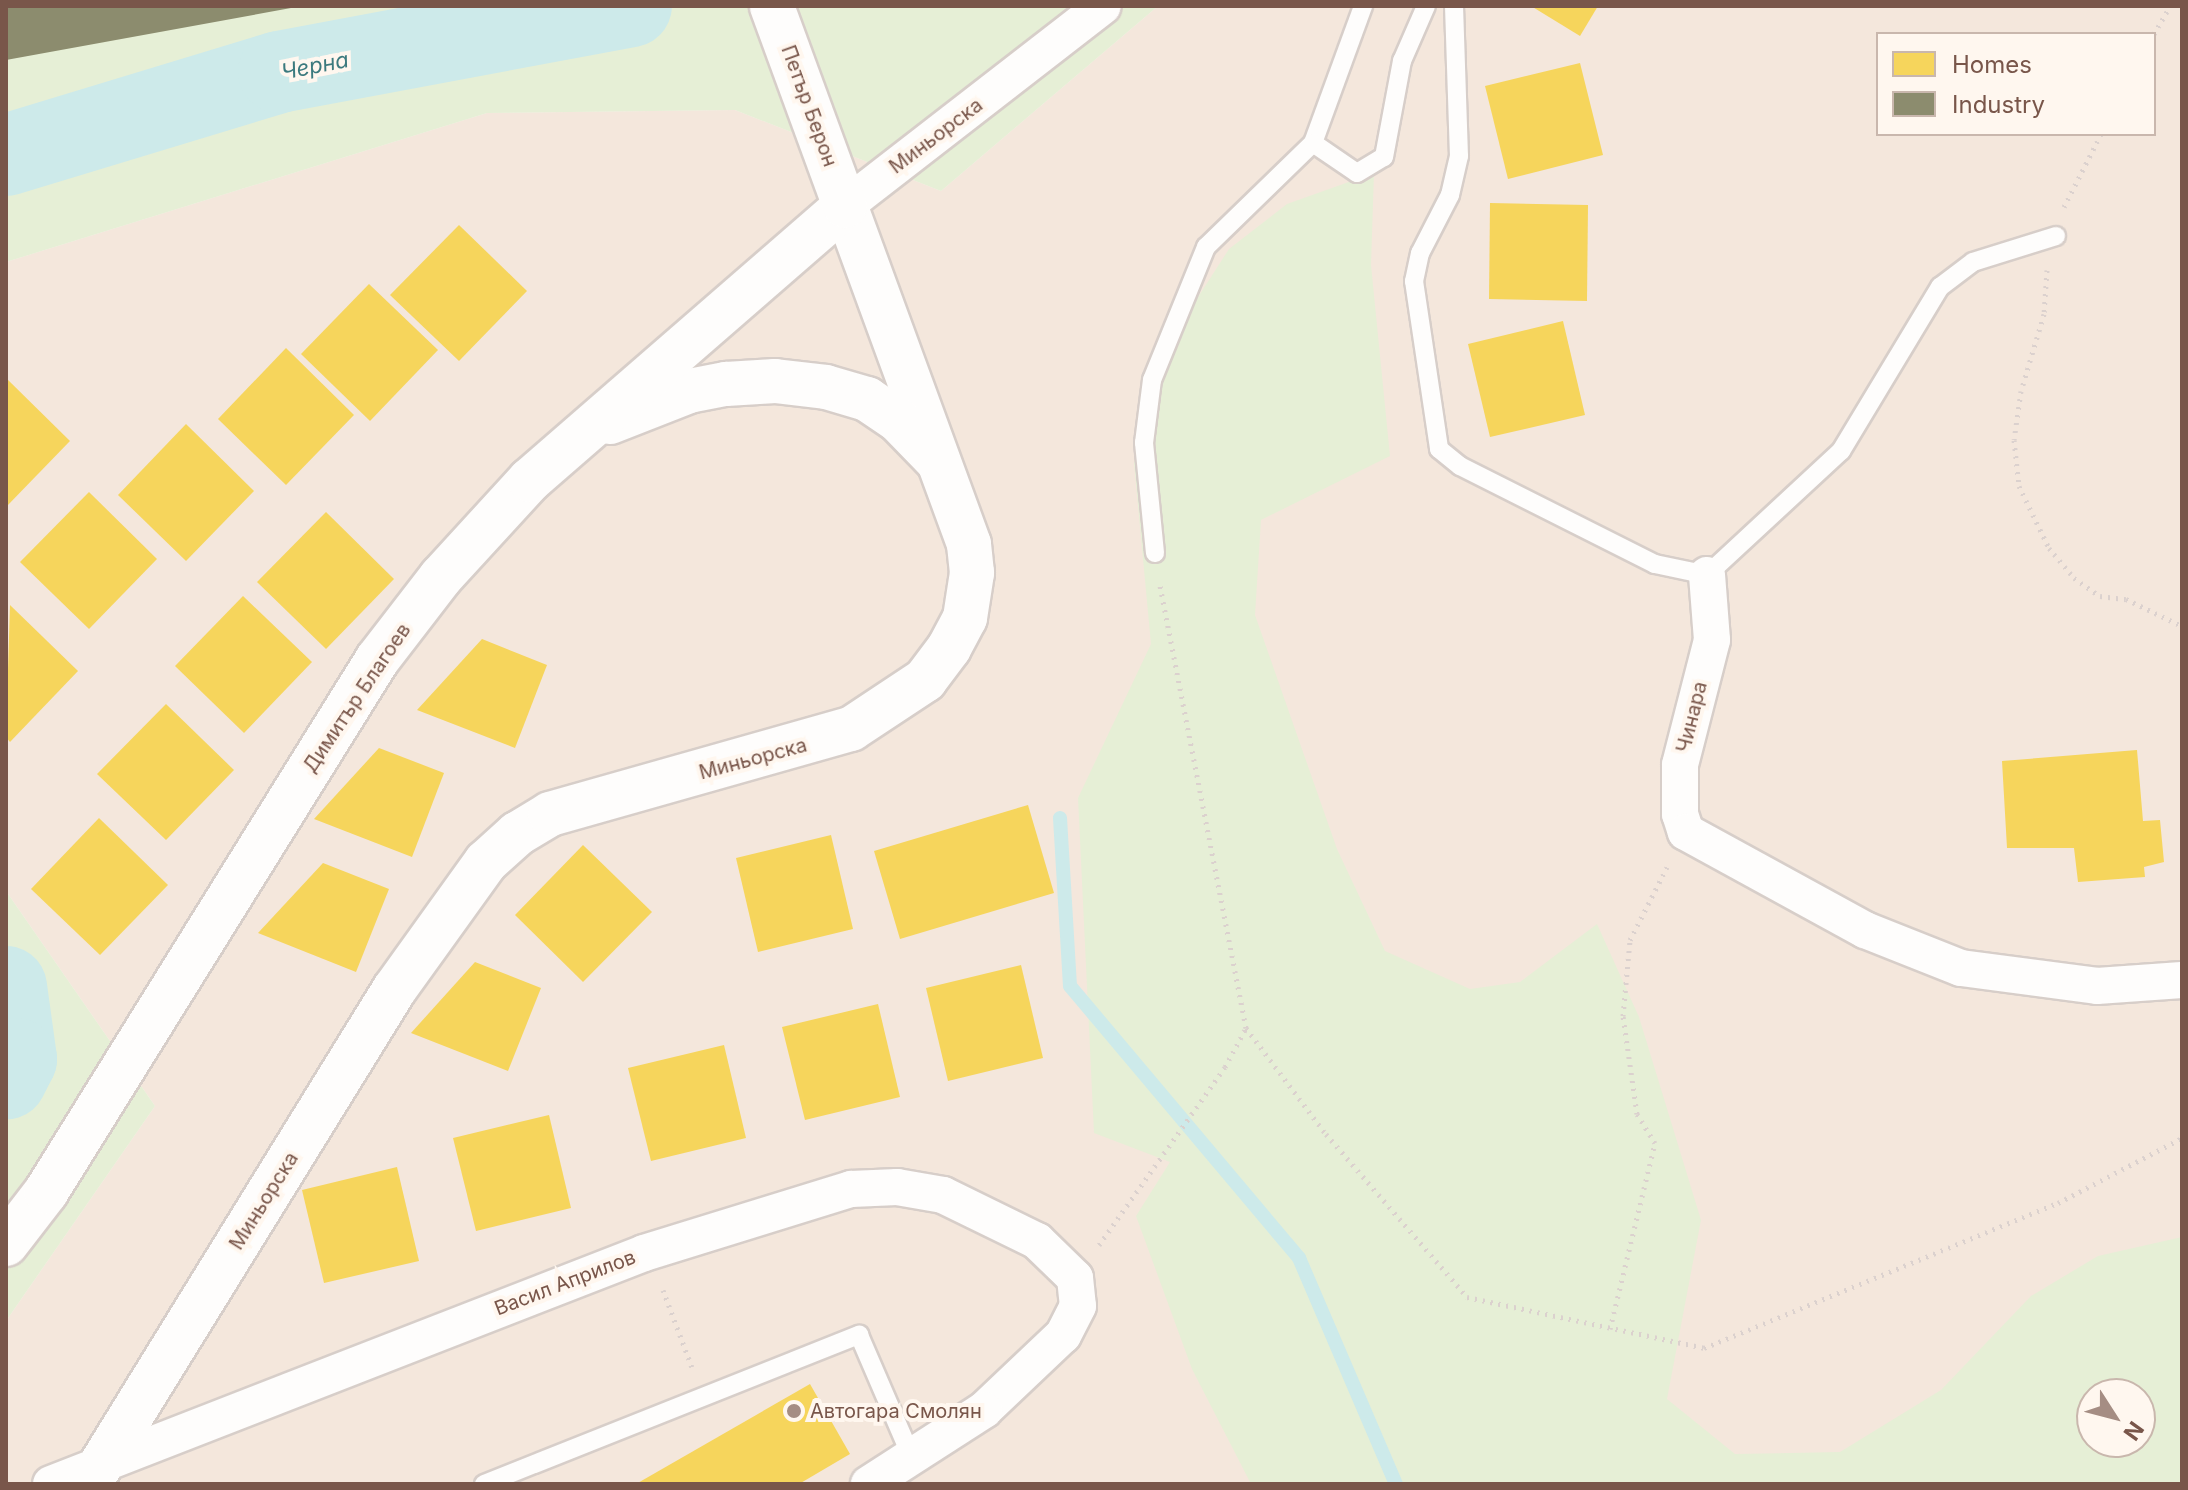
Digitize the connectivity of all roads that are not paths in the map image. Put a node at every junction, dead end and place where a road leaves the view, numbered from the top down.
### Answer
1 (772, 6) edge
2 (1103, 6) edge
3 (1363, 6) edge
4 (1426, 6) edge
5 (1454, 6) edge
6 (1313, 143) junction
7 (845, 206) junction
8 (2056, 236) road end
9 (581, 433) junction
10 (938, 461) junction
11 (1155, 553) road end
12 (1707, 575) junction
13 (2182, 980) edge
14 (6, 1244) edge
15 (912, 1458) junction
16 (96, 1473) edge
17 (51, 1484) edge
18 (484, 1484) edge
19 (869, 1484) edge

1 - 7 main road, Петър Берон
2 - 7 street, Миньорска
3 - 6 lane
4 - 6 lane
5 - 12 lane
6 - 11 lane
7 - 9 main road, Димитър Благоев
7 - 10 main road, Миньорска
8 - 12 lane
9 - 10 main road
9 - 14 main road, Димитър Благоев
10 - 16 main road, Миньорска
12 - 13 street, Чинара
15 - 16 street, Васил Априлов
15 - 18 lane
15 - 19 street
16 - 17 street, Васил Априлов

